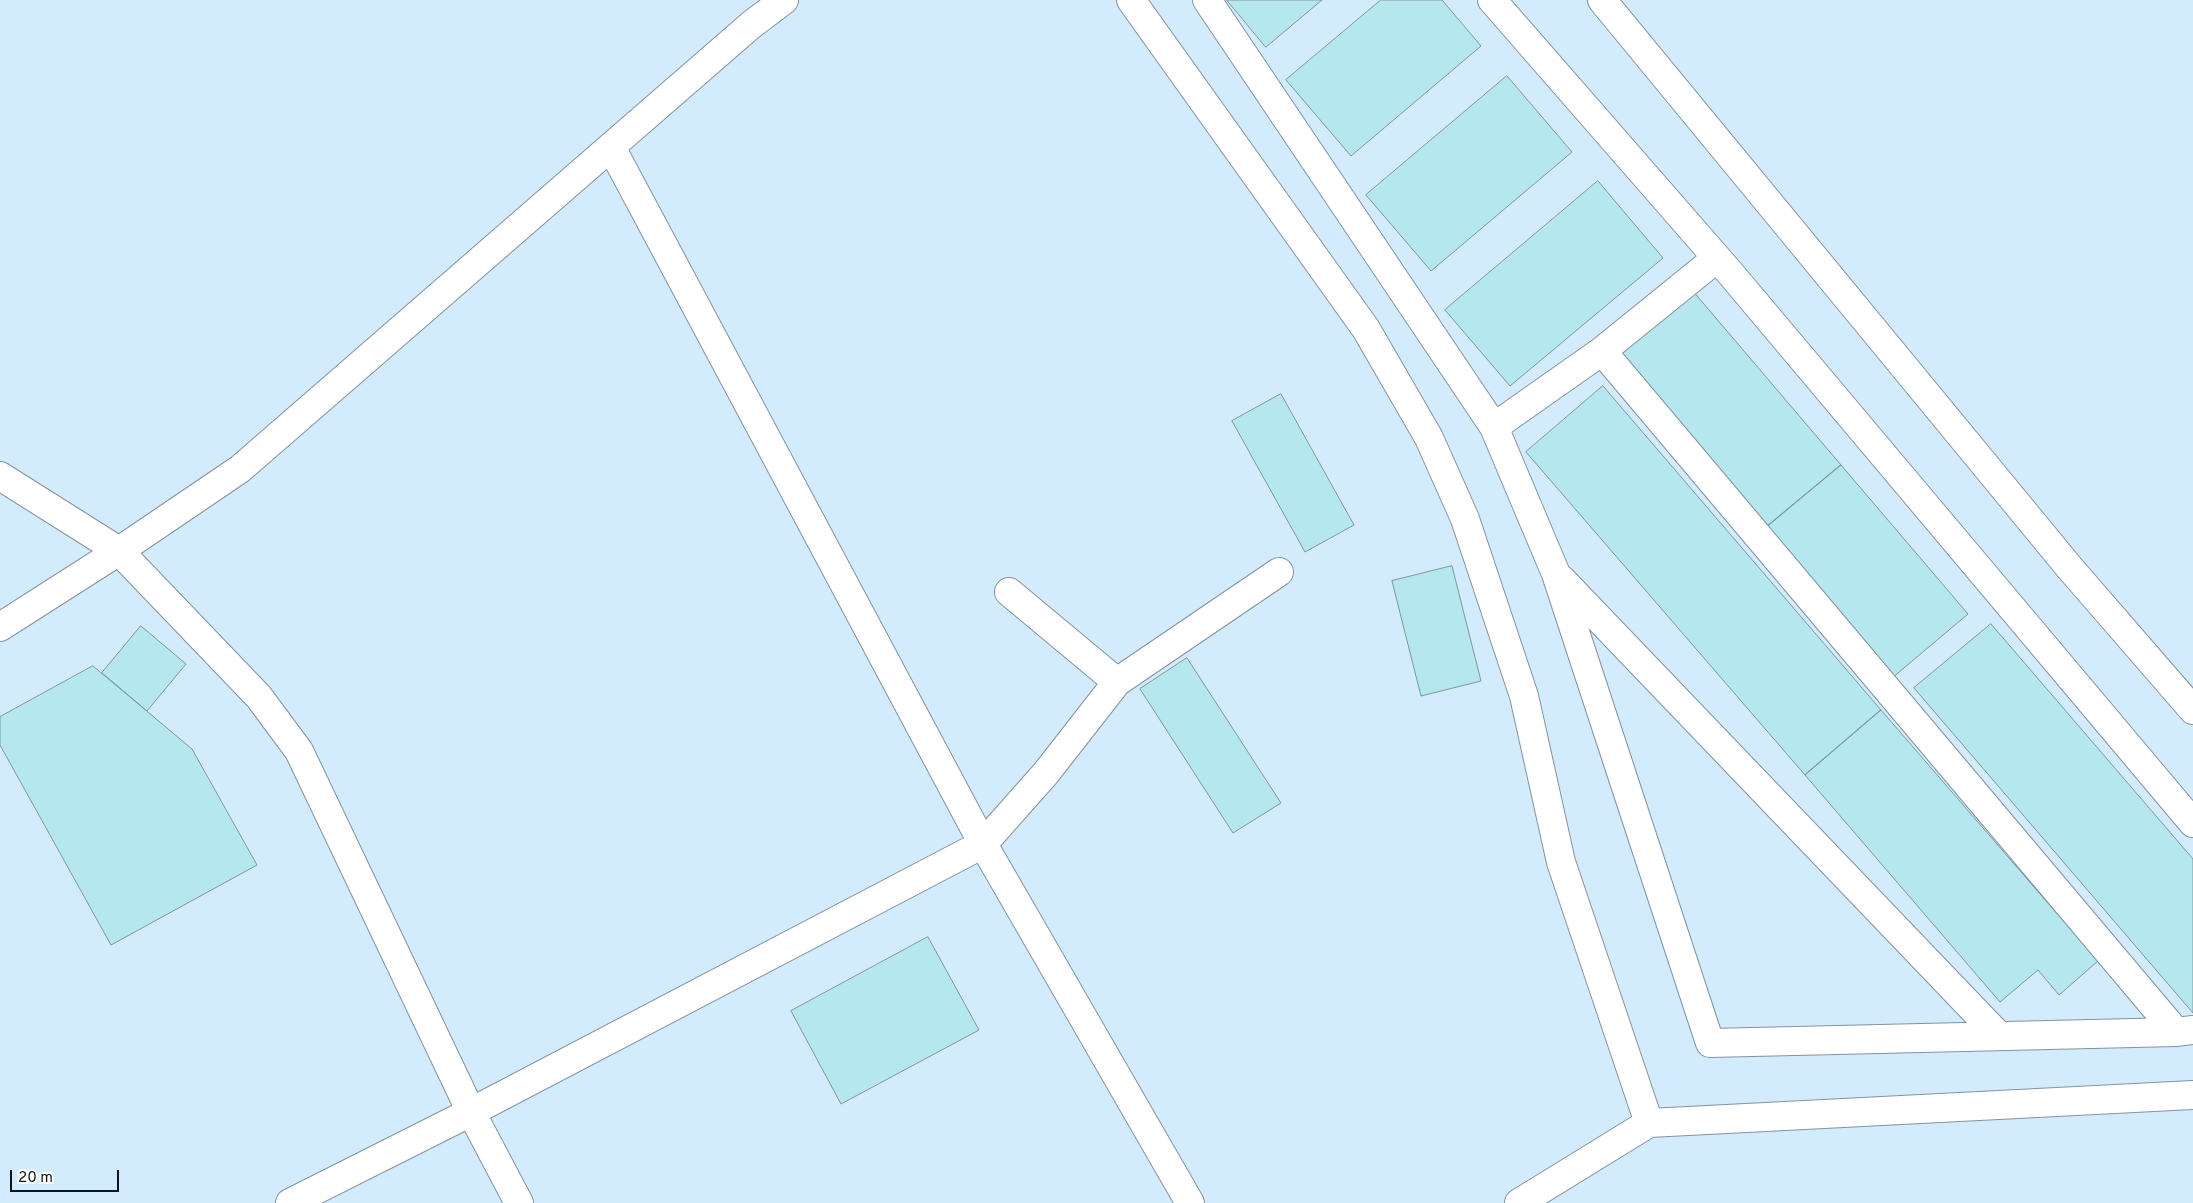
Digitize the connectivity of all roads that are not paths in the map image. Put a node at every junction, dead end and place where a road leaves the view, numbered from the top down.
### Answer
1 (784, 0) edge
2 (1131, 0) edge
3 (1207, 0) edge
4 (1492, 0) edge
5 (1602, 0) edge
6 (611, 147) junction
7 (1717, 258) junction
8 (1602, 351) junction
9 (1494, 427) junction
10 (0, 476) edge
11 (119, 551) junction
12 (1279, 572) dead end
13 (1556, 574) junction
14 (1009, 592) dead end
15 (0, 627) edge
16 (1117, 682) junction
17 (2193, 710) edge
18 (2193, 823) edge
19 (983, 844) junction
20 (2185, 1031) edge
21 (1999, 1036) junction
22 (2193, 1095) edge
23 (471, 1112) junction
24 (1649, 1123) junction
25 (290, 1203) edge
26 (519, 1203) edge
27 (1190, 1203) edge
28 (1519, 1203) edge

1 - 6 street
2 - 24 street
3 - 9 street
4 - 7 street
5 - 17 street
6 - 11 street
6 - 19 street
7 - 8 street
7 - 18 street
8 - 9 street
8 - 20 street
9 - 13 street
10 - 11 street
11 - 15 street
11 - 23 street
12 - 16 street
13 - 21 street
13 - 21 street
14 - 16 street
16 - 19 street
19 - 23 street
19 - 27 street
20 - 21 street
22 - 24 street
23 - 25 street
23 - 26 street
24 - 28 street

